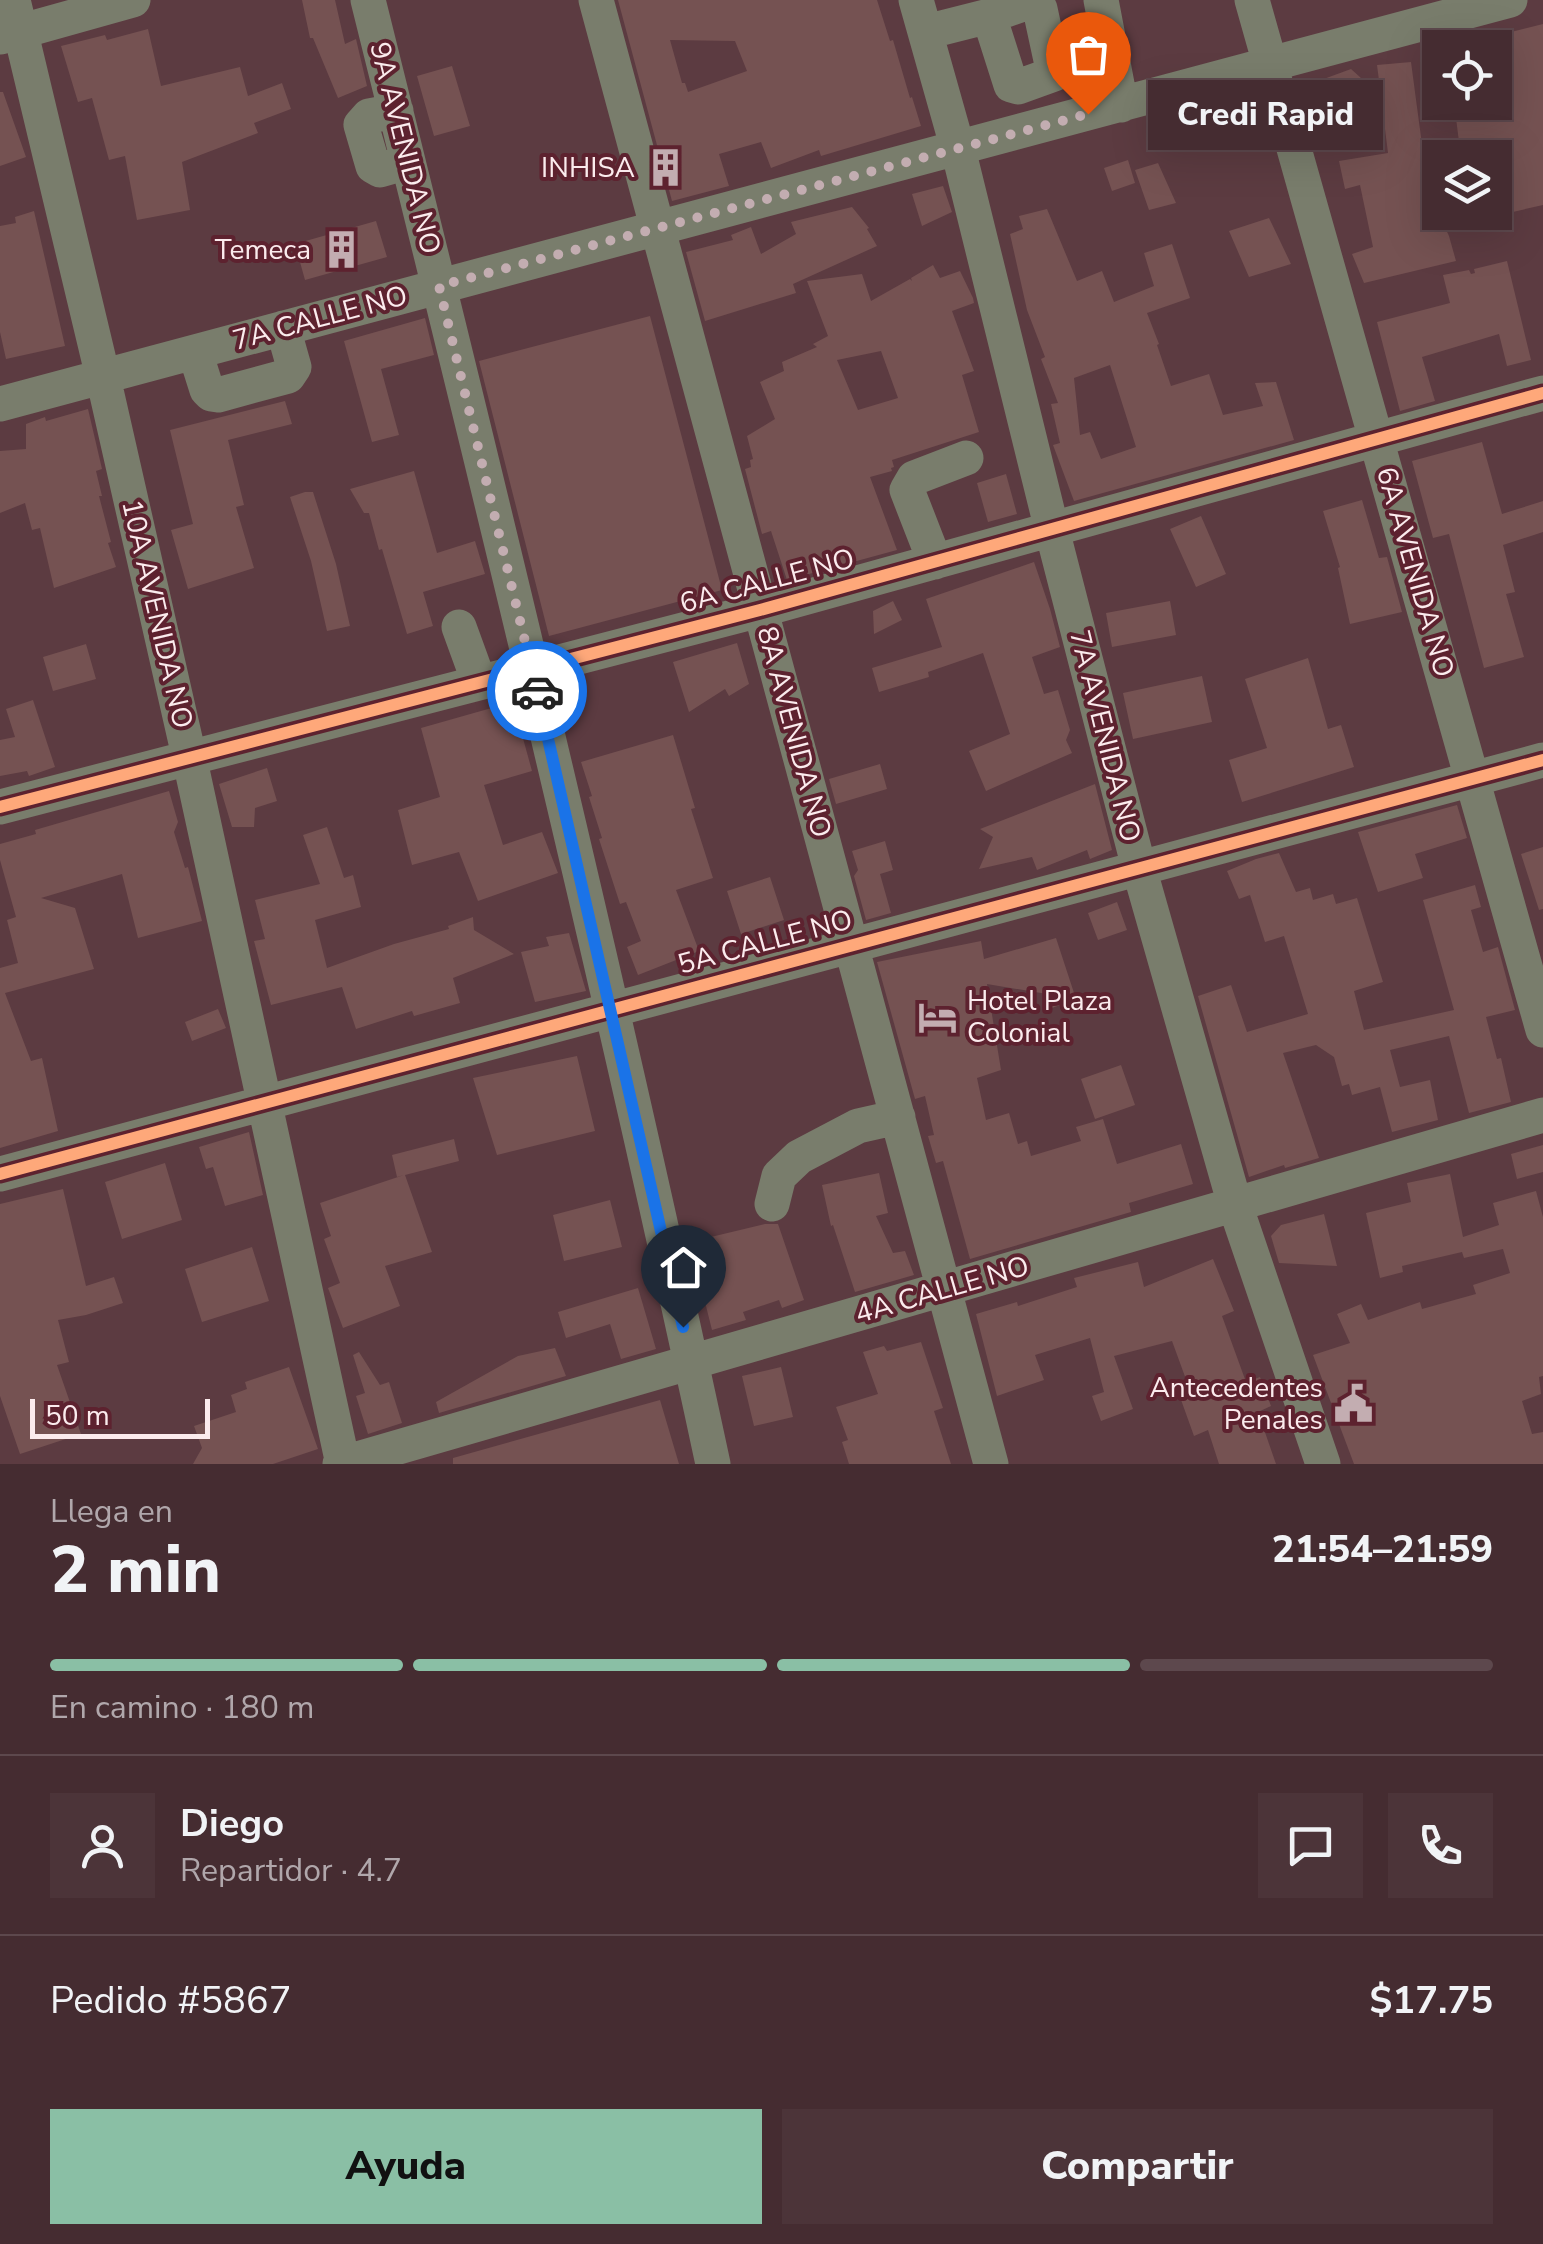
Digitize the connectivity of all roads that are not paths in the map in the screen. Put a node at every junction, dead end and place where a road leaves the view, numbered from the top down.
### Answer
1 (133, 0) edge
2 (368, 0) edge
3 (596, 0) edge
4 (1101, 0) edge
5 (1252, 0) edge
6 (1510, 0) edge
7 (921, 16) edge
8 (989, 16) dead end
9 (11, 23) edge
10 (1270, 64) junction
11 (1120, 104) junction
12 (958, 149) junction
13 (658, 228) junction
14 (439, 286) junction
15 (283, 328) junction
16 (195, 352) junction
17 (104, 377) junction
18 (1543, 393) edge
19 (0, 404) edge
20 (1377, 437) junction
21 (966, 458) dead end
22 (1052, 530) junction
23 (935, 562) junction
24 (760, 610) junction
25 (459, 627) dead end
26 (532, 668) junction
27 (479, 682) junction
28 (189, 756) junction
29 (1543, 760) edge
30 (1472, 778) junction
31 (0, 807) edge
32 (1139, 868) junction
33 (851, 945) junction
34 (612, 1010) junction
35 (1543, 1030) edge
36 (264, 1104) junction
37 (898, 1116) junction
38 (1543, 1116) edge
39 (0, 1174) edge
40 (772, 1204) dead end
41 (1235, 1205) junction
42 (944, 1289) junction
43 (691, 1362) junction
44 (342, 1464) edge
45 (712, 1464) edge
46 (991, 1464) edge
47 (1322, 1464) edge

1 - 9 street
2 - 14 street, 9A AVENIDA NO
3 - 13 street, 8A AVENIDA NO
4 - 11 street
5 - 10 street, 6A AVENIDA NO
6 - 10 street, 7A CALLE NO
7 - 8 street
7 - 12 street, 7A AVENIDA NO
9 - 17 street, 10A AVENIDA NO
10 - 11 street, 7A CALLE NO
10 - 20 street, 6A AVENIDA NO
11 - 12 street, 7A CALLE NO
12 - 13 street, 7A CALLE NO
12 - 22 street, 7A AVENIDA NO
13 - 14 street, 7A CALLE NO
13 - 24 street, 8A AVENIDA NO
14 - 15 street, 7A CALLE NO
14 - 26 street, 9A AVENIDA NO
15 - 16 street, 7A CALLE NO
15 - 16 street
16 - 17 street, 7A CALLE NO
17 - 19 street, 7A CALLE NO
17 - 28 street, 10A AVENIDA NO
18 - 20 street, 6A CALLE NO
20 - 22 street, 6A CALLE NO
20 - 30 street, 6A AVENIDA NO
21 - 23 street
22 - 23 street, 6A CALLE NO
22 - 32 street, 7A AVENIDA NO
23 - 24 street, 6A CALLE NO
24 - 26 street, 6A CALLE NO
24 - 33 street, 8A AVENIDA NO
25 - 27 street
26 - 27 street, 6A CALLE NO
26 - 34 street, 9A AVENIDA NO
27 - 28 street, 6A CALLE NO
28 - 31 street, 6A CALLE NO
28 - 36 street, 10A AVENIDA NO
29 - 30 street, 5A CALLE NO
30 - 32 street, 5A CALLE NO
30 - 35 street, 6A AVENIDA NO
32 - 33 street, 5A CALLE NO
32 - 41 street, 7A AVENIDA NO
33 - 34 street, 5A CALLE NO
33 - 37 street, 8A AVENIDA NO
34 - 36 street, 5A CALLE NO
34 - 43 street, 9A AVENIDA NO
36 - 39 street, 5A CALLE NO
36 - 44 street, 10A AVENIDA NO
37 - 40 street
37 - 42 street, 8A AVENIDA NO
38 - 41 street, 4A CALLE NO
41 - 42 street, 4A CALLE NO
41 - 47 street, 7A AVENIDA NO
42 - 43 street, 4A CALLE NO
42 - 46 street, 8A AVENIDA NO
43 - 44 street, 4A CALLE NO
43 - 45 street, 9A AVENIDA NO

